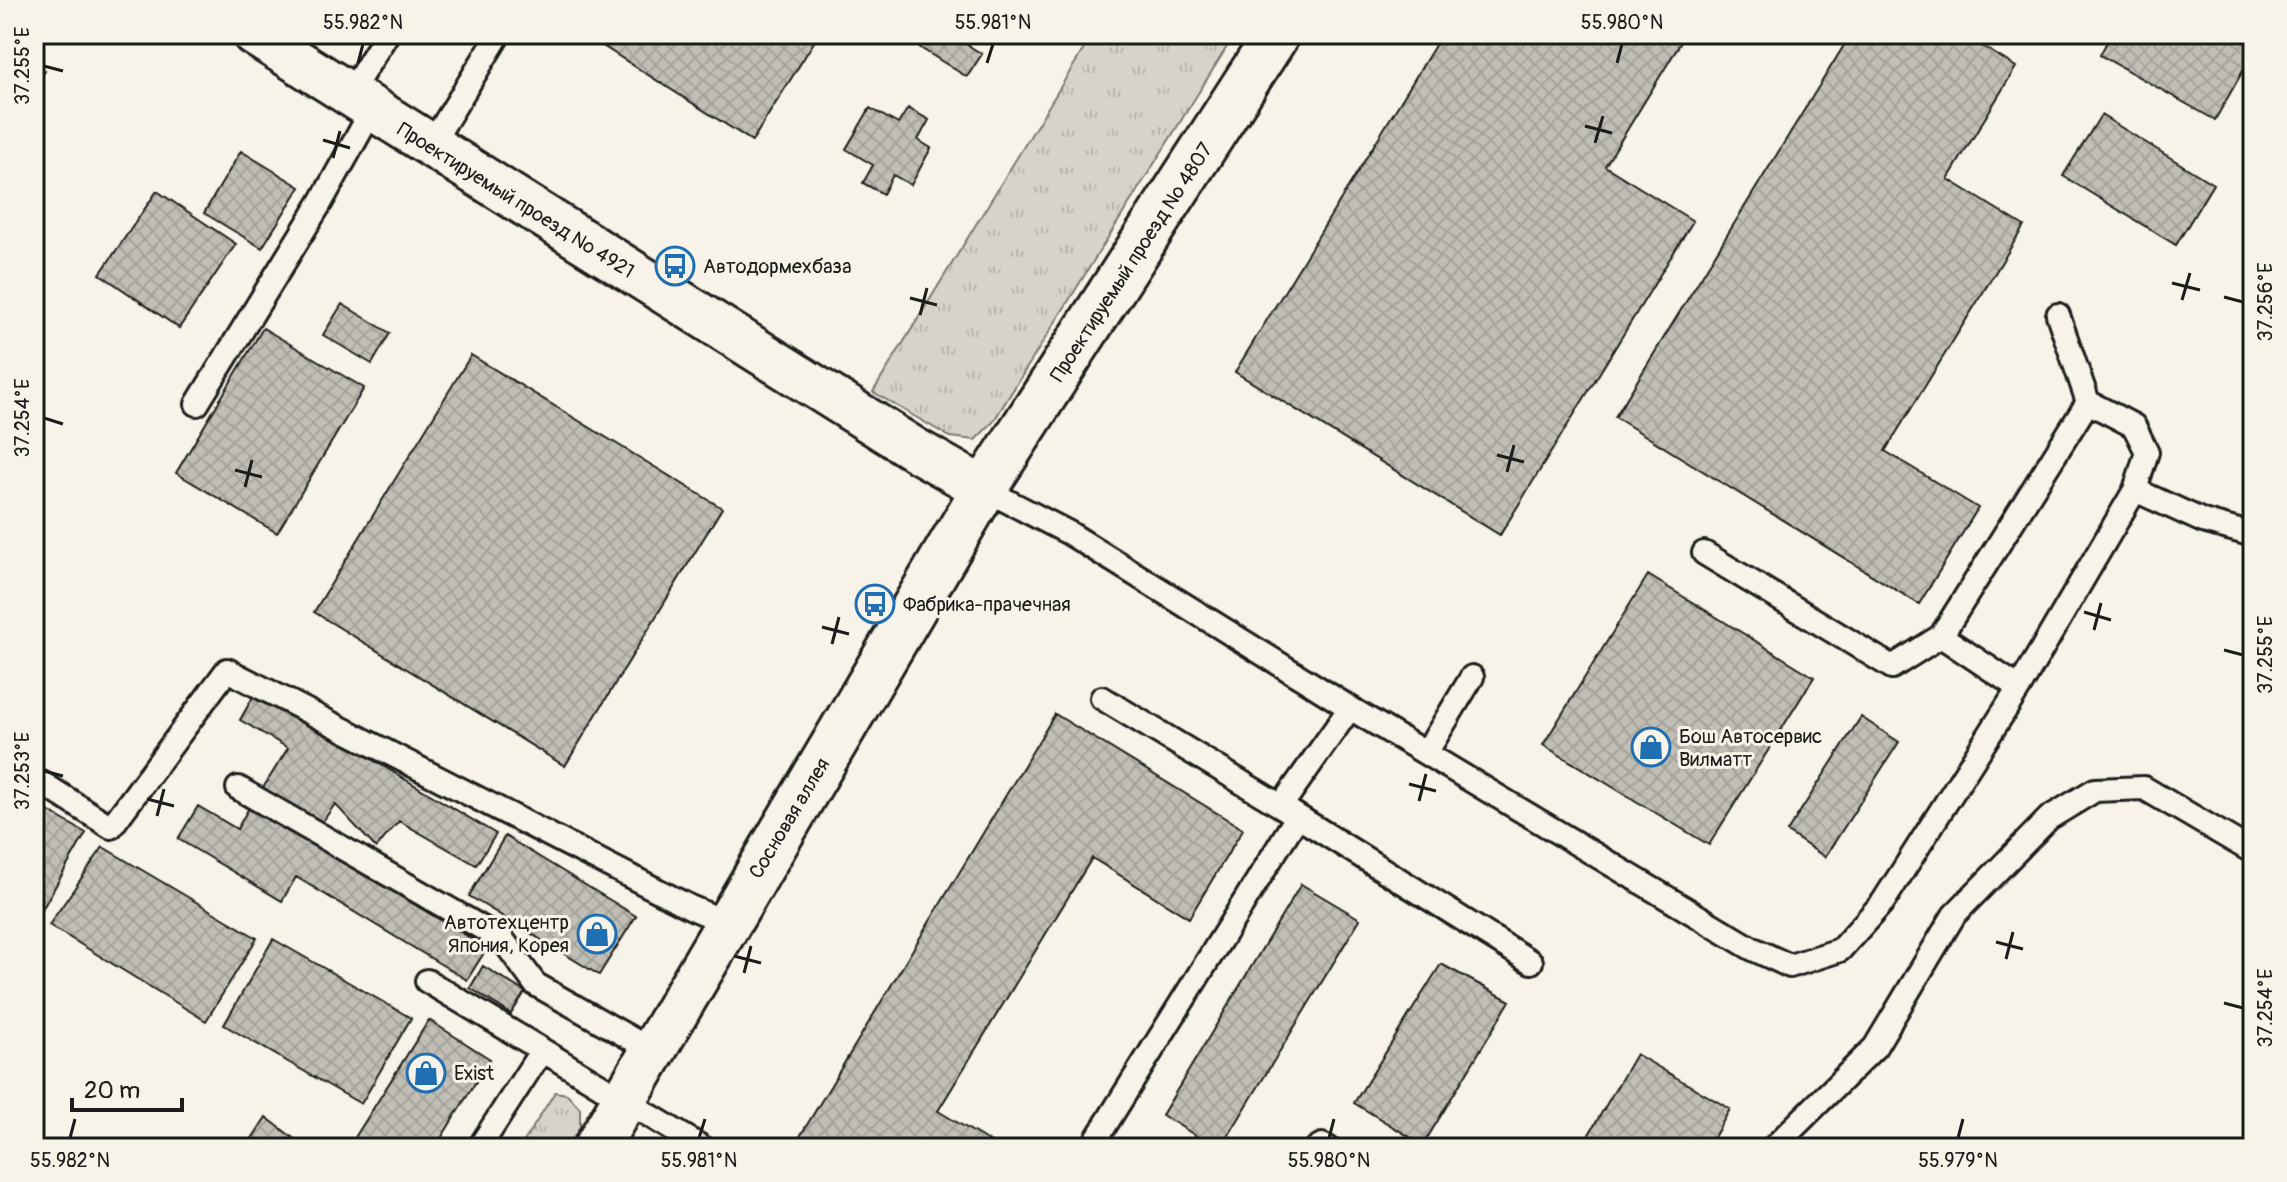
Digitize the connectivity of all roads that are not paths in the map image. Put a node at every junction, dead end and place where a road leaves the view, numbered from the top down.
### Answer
1 (254, 34) edge
2 (387, 34) edge
3 (499, 34) edge
4 (1277, 34) edge
5 (360, 102) junction
6 (430, 147) junction
7 (2058, 315) dead end
8 (2088, 402) junction
9 (197, 404) dead end
10 (984, 489) junction
11 (2135, 490) junction
12 (2253, 535) edge
13 (1704, 553) dead end
14 (1941, 636) junction
15 (1472, 677) dead end
16 (2019, 688) junction
17 (1102, 698) dead end
18 (1350, 708) junction
19 (1426, 753) junction
20 (34, 778) edge
21 (238, 788) dead end
22 (1289, 812) junction
23 (2253, 852) edge
24 (728, 923) junction
25 (1531, 962) dead end
26 (427, 981) dead end
27 (542, 1050) junction
28 (653, 1051) junction
29 (625, 1100) junction
30 (479, 1148) edge
31 (596, 1148) edge
32 (703, 1148) edge
33 (1091, 1148) edge
34 (1317, 1148) edge
35 (1328, 1148) edge
36 (1773, 1148) edge

1 - 5 street, Проектируемый проезд № 4921
2 - 5 lane
3 - 6 lane
4 - 10 main road, Проектируемый проезд № 4807
5 - 6 street, Проектируемый проезд № 4921
5 - 9 lane
6 - 10 street, Проектируемый проезд № 4921
7 - 8 lane
8 - 11 lane
8 - 14 lane
10 - 18 lane
10 - 24 main road, Сосновая аллея
11 - 12 lane
11 - 16 lane
13 - 14 lane
14 - 16 lane
15 - 19 lane
16 - 19 lane
17 - 22 lane
18 - 19 lane
18 - 22 lane
20 - 24 lane
21 - 28 lane
22 - 25 lane
22 - 33 lane
23 - 36 lane
24 - 28 main road, Сосновая аллея
26 - 27 lane
27 - 29 lane
27 - 30 lane
28 - 29 main road, Сосновая аллея
29 - 31 main road, Сосновая аллея
29 - 32 lane
34 - 35 lane

